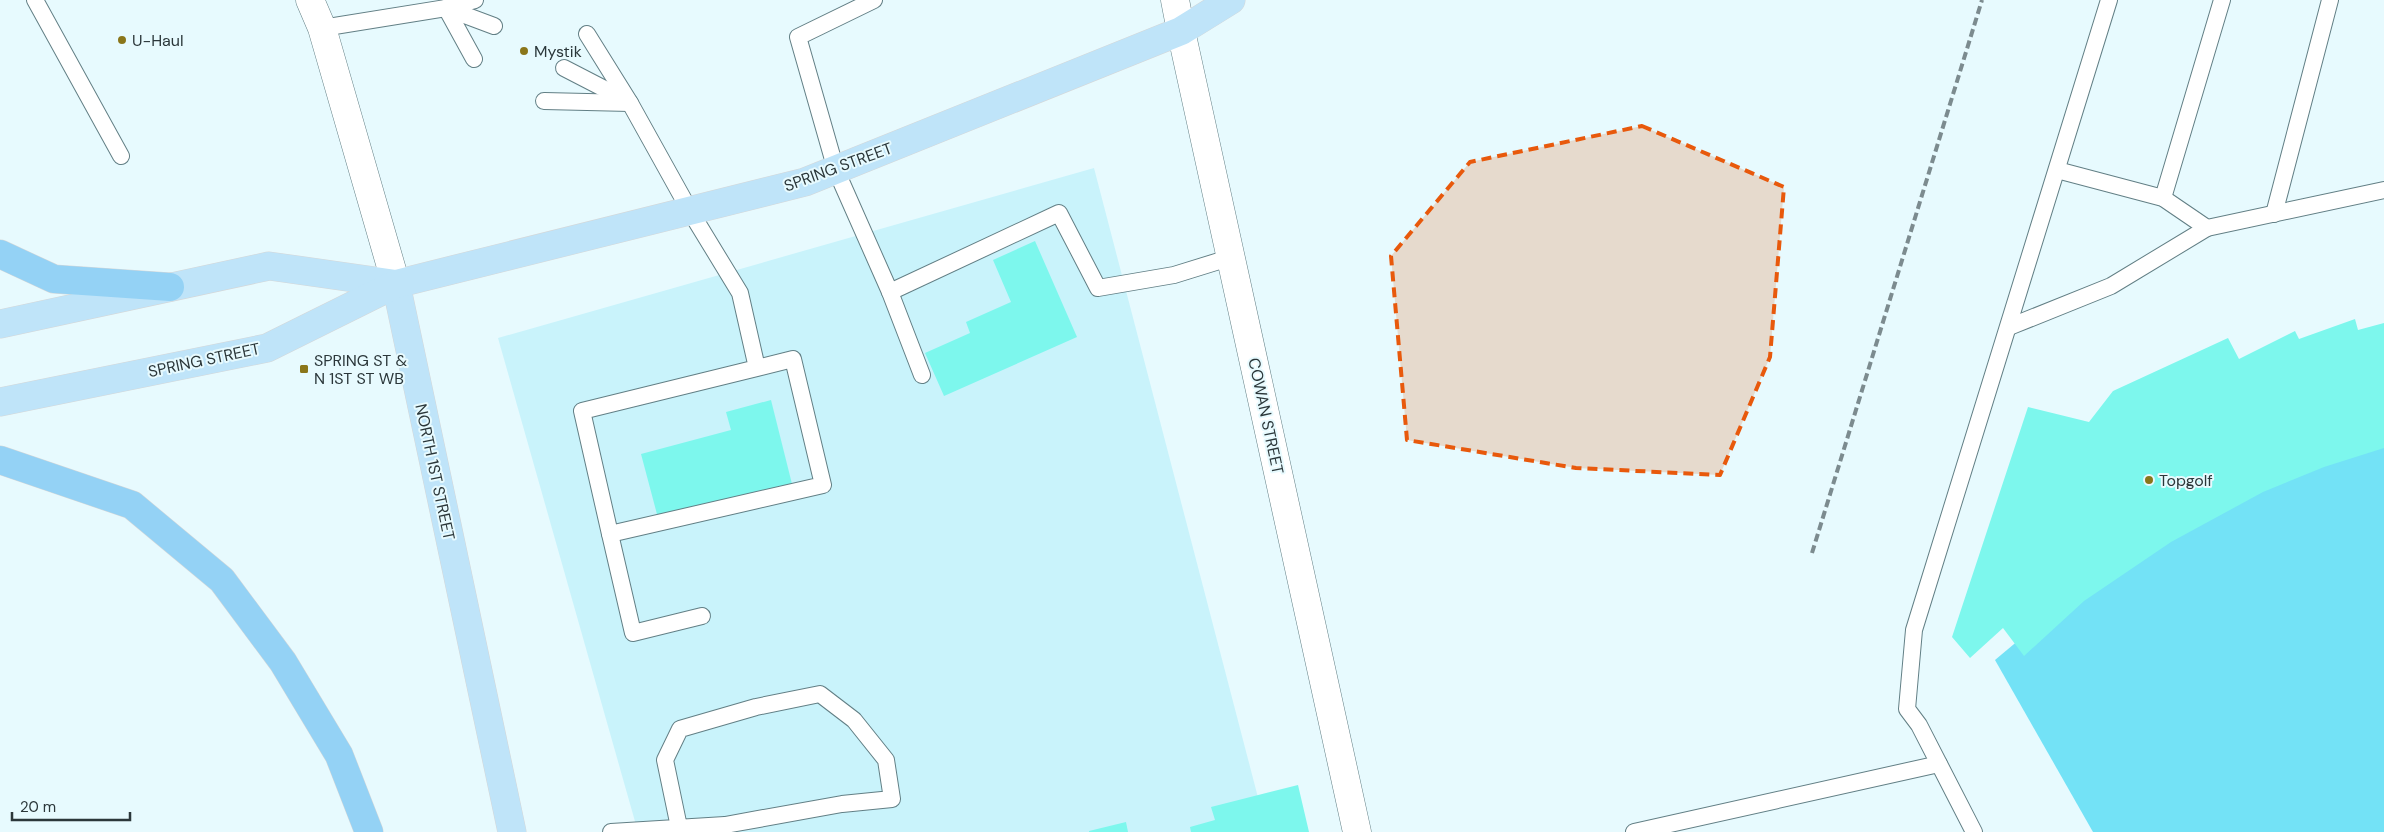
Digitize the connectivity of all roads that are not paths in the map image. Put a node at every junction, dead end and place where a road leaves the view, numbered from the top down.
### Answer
1 (36, 0) edge
2 (310, 0) edge
3 (475, 0) edge
4 (874, 0) edge
5 (1175, 0) edge
6 (1231, 0) edge
7 (2109, 0) edge
8 (2222, 0) edge
9 (2330, 0) edge
10 (446, 8) junction
11 (494, 26) dead end
12 (322, 28) junction
13 (1181, 31) junction
14 (587, 34) dead end
15 (474, 59) dead end
16 (564, 68) dead end
17 (544, 101) dead end
18 (630, 102) junction
19 (121, 156) dead end
20 (836, 170) junction
21 (2057, 170) junction
22 (2384, 190) edge
23 (2163, 198) junction
24 (690, 211) junction
25 (2274, 214) junction
26 (2207, 228) junction
27 (0, 254) edge
28 (1232, 257) junction
29 (396, 284) junction
30 (170, 287) junction
31 (890, 292) junction
32 (0, 324) edge
33 (2009, 327) junction
34 (757, 368) junction
35 (922, 375) dead end
36 (0, 402) edge
37 (0, 460) edge
38 (610, 534) junction
39 (702, 616) dead end
40 (1939, 764) junction
41 (679, 827) junction
42 (369, 832) edge
43 (512, 832) edge
44 (611, 832) edge
45 (1357, 832) edge
46 (1634, 832) edge
47 (1974, 832) edge

1 - 19 lane
2 - 12 street, NORTH 1ST STREET
3 - 10 lane
4 - 20 lane
5 - 13 street, COWAN STREET
6 - 13 main road, SPRING STREET
7 - 21 lane
8 - 23 lane
9 - 25 lane
10 - 11 lane
10 - 12 lane
10 - 15 lane
12 - 29 street, NORTH 1ST STREET
13 - 20 main road, SPRING STREET
13 - 28 street, COWAN STREET
14 - 18 lane
16 - 18 lane
17 - 18 lane
18 - 24 lane
20 - 24 main road, SPRING STREET
20 - 31 lane
21 - 23 lane
21 - 33 lane
22 - 25 lane
23 - 26 lane
24 - 29 main road, SPRING STREET
24 - 34 lane
25 - 26 lane
26 - 33 lane
27 - 30 highway
28 - 31 lane
28 - 45 street, COWAN STREET
29 - 30 main road, SPRING STREET
29 - 36 main road, SPRING STREET
29 - 43 main road, NORTH 1ST STREET
30 - 32 main road, SPRING STREET
31 - 35 lane
33 - 40 lane
34 - 38 lane
34 - 38 lane
37 - 42 highway
38 - 39 lane
40 - 46 lane
40 - 47 lane
41 - 41 lane
41 - 44 lane

